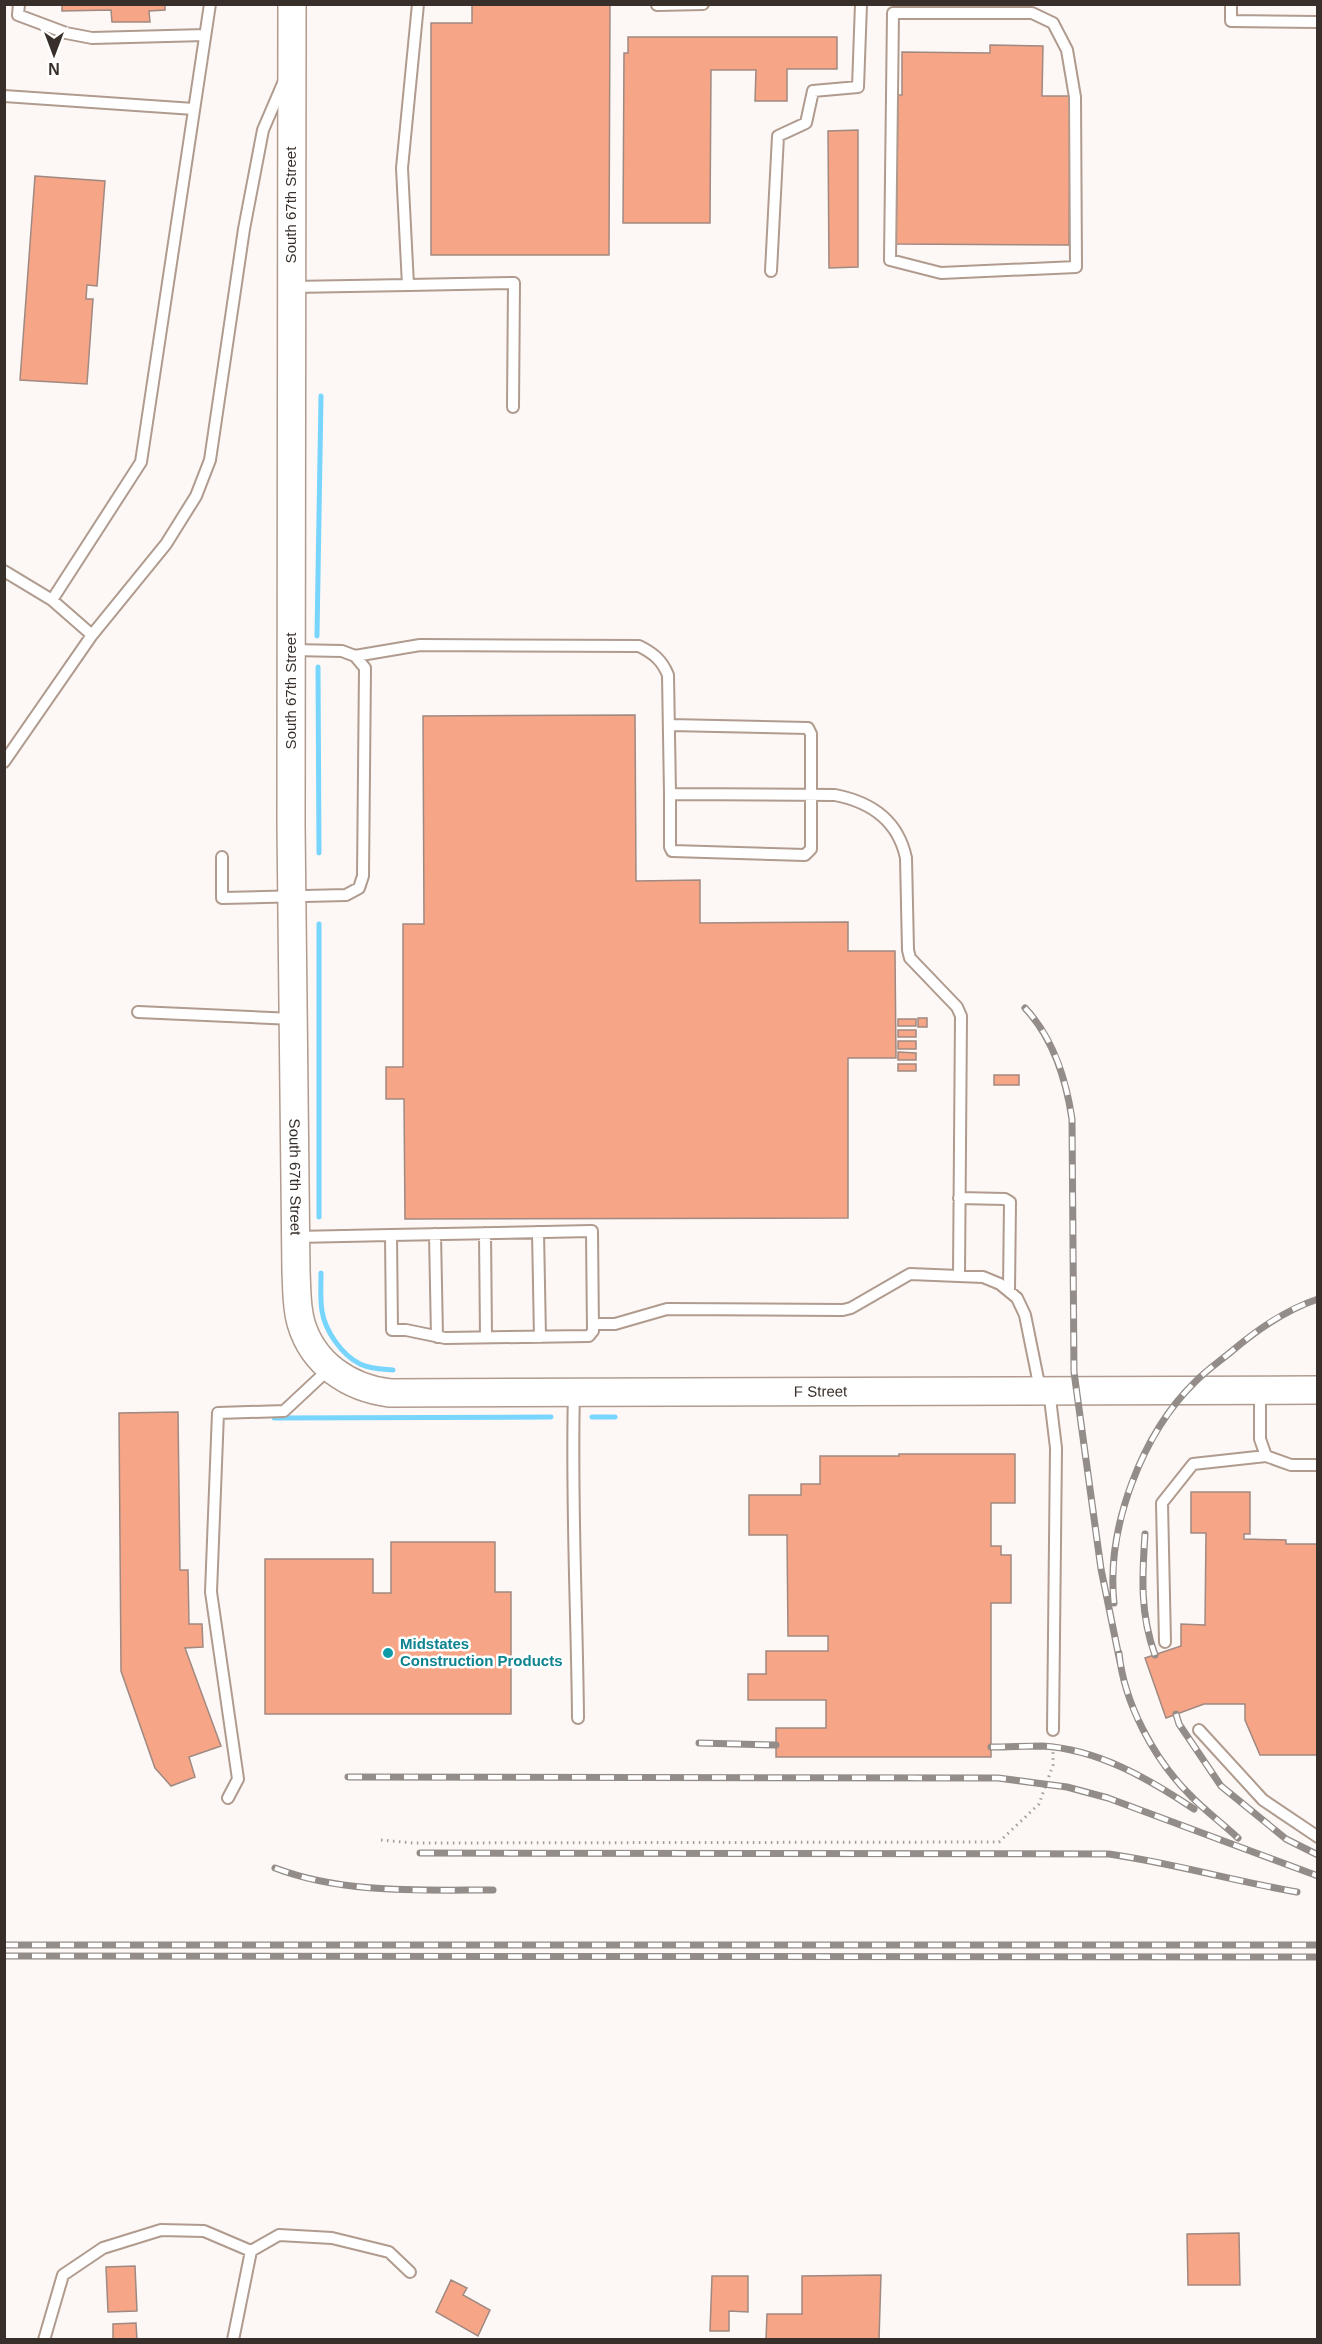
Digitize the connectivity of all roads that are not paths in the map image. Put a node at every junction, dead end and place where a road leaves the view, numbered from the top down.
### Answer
1 (19, 4) edge
2 (210, 4) edge
3 (292, 4) edge
4 (418, 4) edge
5 (703, 4) edge
6 (861, 4) edge
7 (1231, 4) edge
8 (657, 5) edge
9 (1032, 9) edge
10 (1317, 22) edge
11 (205, 35) junction
12 (291, 65) junction
13 (4, 96) edge
14 (194, 109) junction
15 (771, 271) dead end
16 (408, 285) junction
17 (291, 287) junction
18 (513, 407) dead end
19 (4, 571) edge
20 (52, 600) junction
21 (92, 635) junction
22 (291, 650) junction
23 (355, 656) junction
24 (670, 725) junction
25 (4, 762) edge
26 (670, 794) junction
27 (811, 795) junction
28 (222, 857) dead end
29 (292, 897) junction
30 (138, 1012) dead end
31 (293, 1019) junction
32 (960, 1198) junction
33 (538, 1232) junction
34 (435, 1233) junction
35 (485, 1233) junction
36 (391, 1235) junction
37 (296, 1238) junction
38 (960, 1275) junction
39 (1009, 1291) junction
40 (593, 1324) junction
41 (437, 1337) junction
42 (486, 1337) junction
43 (540, 1337) junction
44 (329, 1368) junction
45 (1045, 1390) junction
46 (1260, 1390) junction
47 (1317, 1390) edge
48 (574, 1392) junction
49 (1266, 1456) junction
50 (1317, 1465) edge
51 (1165, 1642) dead end
52 (578, 1718) dead end
53 (1053, 1730) road end
54 (1198, 1730) dead end
55 (228, 1798) dead end
56 (1317, 1837) edge
57 (251, 2251) junction
58 (410, 2272) dead end
59 (44, 2340) edge
60 (233, 2340) edge

1 - 11 lane
2 - 11 lane
3 - 12 street, South 67th Street
4 - 16 lane
5 - 8 lane
6 - 15 lane
7 - 10 lane
9 - 9 lane
11 - 14 lane
12 - 17 street, South 67th Street
12 - 21 lane
13 - 14 lane
14 - 20 lane
16 - 17 lane
16 - 18 lane
17 - 22 street, South 67th Street
19 - 20 lane
20 - 21 lane
21 - 25 lane
22 - 23 lane
22 - 29 street, South 67th Street
23 - 24 lane
23 - 29 lane
24 - 26 lane
24 - 27 lane
26 - 27 lane
26 - 27 lane
27 - 32 lane
28 - 29 lane
29 - 31 street, South 67th Street
30 - 31 lane
31 - 37 street, South 67th Street
32 - 38 lane
32 - 39 lane
33 - 35 lane
33 - 40 lane
33 - 43 lane
34 - 35 lane
34 - 36 lane
34 - 41 lane
35 - 42 lane
36 - 37 lane
36 - 41 lane
37 - 44 street, South 67th Street
38 - 39 lane
38 - 40 lane
39 - 45 lane
40 - 43 lane
41 - 42 lane
42 - 43 lane
44 - 48 street, F Street
44 - 55 lane
45 - 46 street, F Street
45 - 48 street, F Street
45 - 53 lane
46 - 47 street, F Street
46 - 49 lane
48 - 52 lane
49 - 50 lane
49 - 51 lane
54 - 56 lane
57 - 58 lane
57 - 59 lane
57 - 60 lane

